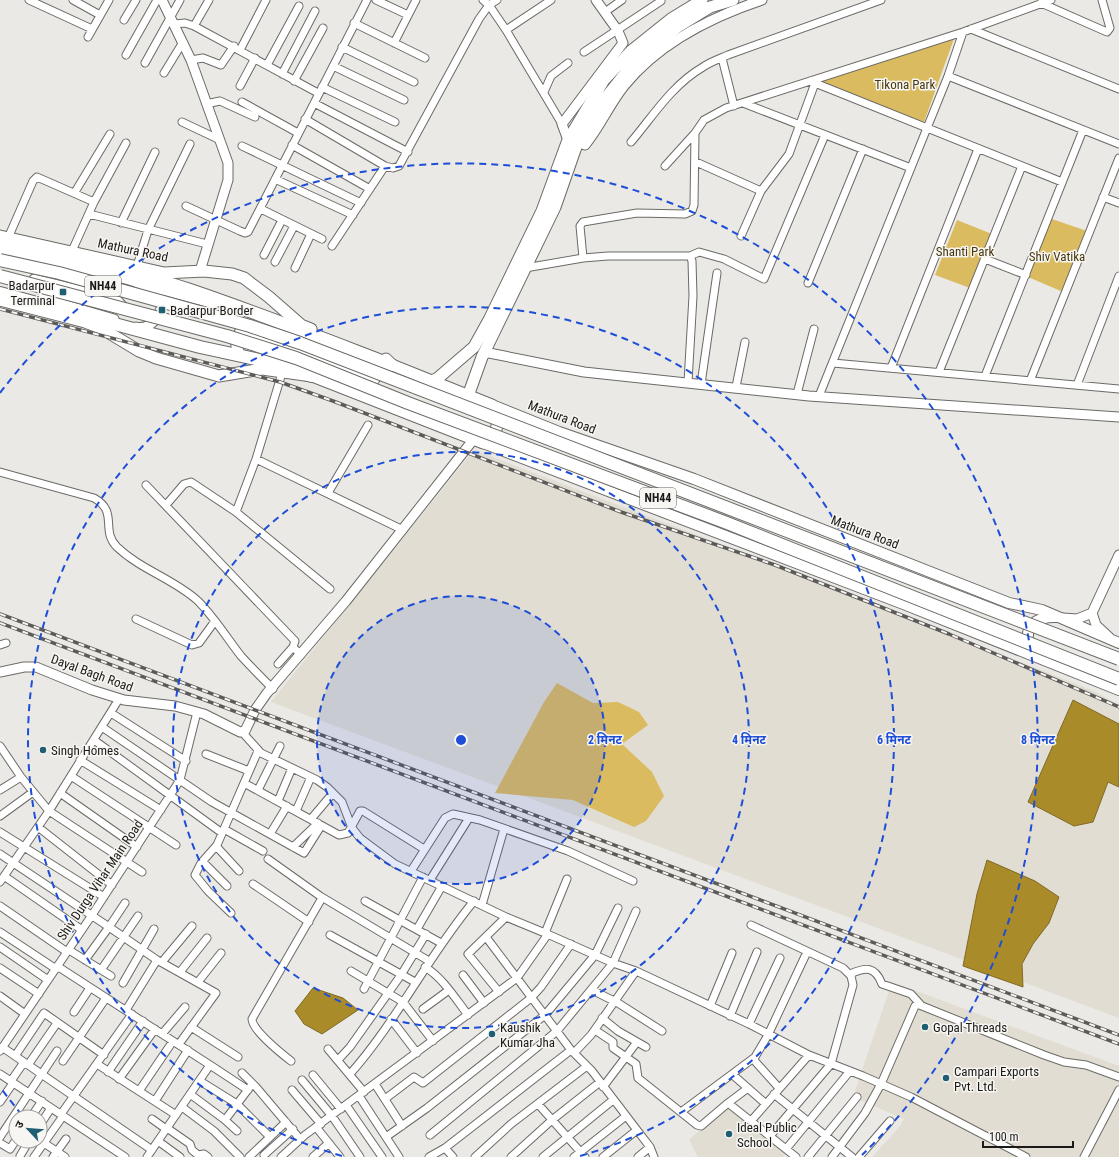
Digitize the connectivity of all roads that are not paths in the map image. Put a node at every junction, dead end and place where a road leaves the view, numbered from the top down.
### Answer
1 (29, 0) edge
2 (73, 0) edge
3 (109, 0) edge
4 (136, 0) edge
5 (157, 0) edge
6 (162, 0) edge
7 (180, 0) edge
8 (209, 0) edge
9 (266, 0) edge
10 (367, 0) edge
11 (376, 0) edge
12 (416, 0) edge
13 (482, 0) edge
14 (497, 0) edge
15 (551, 0) edge
16 (596, 0) edge
17 (622, 0) edge
18 (702, 0) edge
19 (733, 0) edge
20 (762, 0) edge
21 (881, 0) edge
22 (1024, 0) edge
23 (1051, 0) edge
24 (1102, 0) edge
25 (661, 1) dead end
26 (1041, 3) junction
27 (489, 5) junction
28 (299, 6) dead end
29 (1027, 8) junction
30 (315, 11) dead end
31 (605, 12) junction
32 (100, 15) junction
33 (408, 15) junction
34 (124, 20) dead end
35 (172, 20) junction
36 (354, 23) junction
37 (194, 26) junction
38 (323, 28) dead end
39 (92, 29) junction
40 (971, 29) junction
41 (506, 30) junction
42 (618, 31) junction
43 (963, 32) junction
44 (88, 37) dead end
45 (183, 42) junction
46 (394, 43) junction
47 (342, 46) junction
48 (237, 48) junction
49 (584, 52) dead end
50 (126, 55) dead end
51 (254, 58) junction
52 (425, 58) dead end
53 (722, 58) junction
54 (191, 60) junction
55 (568, 63) dead end
56 (145, 64) dead end
57 (267, 65) junction
58 (333, 66) junction
59 (164, 73) dead end
60 (282, 74) junction
61 (948, 76) junction
62 (294, 81) junction
63 (414, 82) dead end
64 (812, 82) junction
65 (240, 86) dead end
66 (1119, 89) edge
67 (320, 90) junction
68 (544, 92) junction
69 (404, 100) dead end
70 (242, 102) dead end
71 (314, 103) junction
72 (743, 103) junction
73 (206, 104) junction
74 (734, 106) junction
75 (255, 118) dead end
76 (305, 119) junction
77 (182, 122) dead end
78 (395, 122) dead end
79 (562, 124) junction
80 (798, 124) junction
81 (927, 127) junction
82 (1083, 130) junction
83 (695, 132) junction
84 (298, 133) junction
85 (110, 134) dead end
86 (825, 135) junction
87 (218, 139) junction
88 (573, 142) junction
89 (631, 142) dead end
90 (126, 144) dead end
91 (190, 144) dead end
92 (1119, 144) edge
93 (292, 145) junction
94 (242, 146) dead end
95 (863, 149) junction
96 (978, 149) junction
97 (155, 152) dead end
98 (408, 152) junction
99 (1119, 158) edge
100 (696, 162) junction
101 (282, 165) junction
102 (385, 166) junction
103 (665, 166) dead end
104 (1022, 166) junction
105 (911, 168) junction
106 (275, 179) junction
107 (1062, 182) junction
108 (370, 189) junction
109 (761, 191) junction
110 (75, 192) junction
111 (1103, 197) junction
112 (94, 202) junction
113 (361, 203) junction
114 (1119, 203) edge
115 (186, 206) dead end
116 (261, 209) junction
117 (89, 214) junction
118 (353, 215) junction
119 (216, 219) junction
120 (282, 220) junction
121 (121, 222) junction
122 (294, 226) junction
123 (148, 230) junction
124 (311, 234) junction
125 (741, 236) dead end
126 (3, 239) edge
127 (322, 239) dead end
128 (207, 244) junction
129 (332, 246) dead end
130 (0, 251) edge
131 (72, 251) junction
132 (264, 255) dead end
133 (690, 256) junction
134 (583, 258) junction
135 (985, 259) junction
136 (0, 260) edge
137 (275, 262) dead end
138 (137, 266) junction
139 (295, 268) dead end
140 (525, 268) junction
141 (0, 271) edge
142 (200, 271) junction
143 (717, 273) dead end
144 (1026, 275) junction
145 (0, 276) edge
146 (1119, 276) edge
147 (808, 283) dead end
148 (144, 285) junction
149 (0, 287) edge
150 (0, 293) edge
151 (0, 300) edge
152 (161, 310) junction
153 (129, 313) junction
154 (252, 313) junction
155 (116, 319) junction
156 (814, 329) dead end
157 (745, 342) dead end
158 (484, 352) junction
159 (239, 355) junction
160 (833, 362) junction
161 (387, 363) junction
162 (891, 368) junction
163 (282, 372) junction
164 (939, 372) junction
165 (312, 376) junction
166 (985, 376) junction
167 (374, 379) junction
168 (1030, 380) junction
169 (432, 382) junction
170 (688, 382) junction
171 (701, 384) junction
172 (1077, 385) junction
173 (736, 387) junction
174 (1119, 389) edge
175 (797, 394) junction
176 (468, 396) junction
177 (819, 396) junction
178 (372, 400) junction
179 (492, 405) junction
180 (1119, 417) edge
181 (368, 424) dead end
182 (478, 441) junction
183 (256, 459) junction
184 (0, 472) edge
185 (146, 485) dead end
186 (328, 492) junction
187 (166, 505) junction
188 (236, 512) junction
189 (403, 530) junction
190 (1119, 555) edge
191 (330, 589) dead end
192 (1092, 613) junction
193 (1060, 617) junction
194 (136, 619) dead end
195 (215, 621) junction
196 (1115, 641) edge
197 (293, 646) junction
198 (1119, 646) edge
199 (301, 655) junction
200 (1037, 658) junction
201 (1119, 659) edge
202 (278, 664) dead end
203 (1119, 669) edge
204 (0, 672) edge
205 (1094, 681) junction
206 (273, 688) junction
207 (1118, 688) edge
208 (119, 699) junction
209 (197, 712) junction
210 (111, 713) junction
211 (102, 727) junction
212 (242, 732) junction
213 (94, 740) junction
214 (0, 746) edge
215 (280, 746) dead end
216 (258, 751) junction
217 (206, 754) dead end
218 (274, 759) junction
219 (80, 760) junction
220 (186, 760) junction
221 (292, 768) junction
222 (249, 771) junction
223 (71, 776) junction
224 (21, 777) junction
225 (311, 777) junction
226 (180, 780) junction
227 (244, 783) junction
228 (0, 790) edge
229 (258, 790) junction
230 (33, 792) junction
231 (60, 793) junction
232 (333, 793) junction
233 (171, 796) junction
234 (278, 801) junction
235 (287, 806) junction
236 (162, 810) junction
237 (49, 811) junction
238 (296, 811) junction
239 (230, 813) junction
240 (0, 816) edge
241 (469, 818) junction
242 (311, 819) junction
243 (319, 825) junction
244 (38, 827) junction
245 (149, 828) junction
246 (352, 828) junction
247 (504, 829) junction
248 (223, 831) junction
249 (0, 832) edge
250 (270, 834) junction
251 (176, 845) dead end
252 (216, 846) junction
253 (137, 847) junction
254 (293, 847) junction
255 (23, 848) junction
256 (424, 849) junction
257 (263, 851) dead end
258 (0, 854) edge
259 (268, 859) dead end
260 (14, 862) junction
261 (203, 862) junction
262 (127, 863) junction
263 (411, 871) junction
264 (142, 872) dead end
265 (239, 872) dead end
266 (1, 879) edge
267 (427, 879) junction
268 (567, 879) dead end
269 (633, 881) dead end
270 (253, 884) dead end
271 (112, 885) junction
272 (227, 886) dead end
273 (442, 886) junction
274 (104, 897) junction
275 (322, 898) junction
276 (365, 901) dead end
277 (474, 901) junction
278 (125, 903) dead end
279 (482, 905) junction
280 (0, 906) edge
281 (618, 908) dead end
282 (636, 911) dead end
283 (231, 913) dead end
284 (92, 916) junction
285 (138, 916) dead end
286 (506, 917) junction
287 (400, 920) junction
288 (309, 922) junction
289 (752, 925) dead end
290 (192, 926) dead end
291 (109, 927) junction
292 (154, 929) dead end
293 (417, 929) junction
294 (82, 930) junction
295 (0, 932) edge
296 (547, 933) junction
297 (426, 934) junction
298 (330, 936) dead end
299 (126, 937) junction
300 (486, 937) junction
301 (207, 938) dead end
302 (390, 939) junction
303 (441, 943) junction
304 (571, 944) junction
305 (0, 947) edge
306 (142, 950) junction
307 (68, 951) junction
308 (415, 952) junction
309 (757, 952) dead end
310 (807, 952) junction
311 (221, 953) dead end
312 (732, 953) dead end
313 (595, 955) junction
314 (780, 958) dead end
315 (85, 960) junction
316 (160, 961) junction
317 (429, 961) junction
318 (378, 962) junction
319 (613, 963) junction
320 (56, 967) junction
321 (425, 967) junction
322 (0, 968) edge
323 (101, 970) junction
324 (351, 971) dead end
325 (636, 971) junction
326 (180, 972) junction
327 (850, 974) junction
328 (401, 975) junction
329 (463, 975) dead end
330 (111, 976) dead end
331 (517, 978) junction
332 (48, 980) junction
333 (368, 981) junction
334 (198, 982) junction
335 (415, 982) junction
336 (123, 983) dead end
337 (90, 988) junction
338 (364, 989) dead end
339 (449, 990) junction
340 (592, 990) junction
341 (499, 992) junction
342 (388, 993) junction
343 (39, 994) junction
344 (0, 996) edge
345 (106, 998) junction
346 (531, 998) junction
347 (614, 1001) junction
348 (403, 1002) junction
349 (484, 1003) junction
350 (920, 1004) junction
351 (710, 1006) junction
352 (185, 1007) dead end
353 (423, 1009) dead end
354 (74, 1012) dead end
355 (129, 1012) junction
356 (25, 1014) junction
357 (468, 1015) junction
358 (545, 1015) junction
359 (730, 1016) junction
360 (602, 1018) junction
361 (391, 1019) junction
362 (143, 1021) junction
363 (57, 1023) junction
364 (749, 1024) junction
365 (191, 1027) junction
366 (155, 1029) junction
367 (594, 1030) junction
368 (557, 1031) junction
369 (662, 1031) dead end
370 (162, 1034) junction
371 (768, 1035) junction
372 (78, 1037) junction
373 (433, 1041) junction
374 (176, 1042) junction
375 (637, 1042) junction
376 (2, 1046) edge
377 (646, 1047) dead end
378 (328, 1049) dead end
379 (188, 1050) junction
380 (57, 1051) dead end
381 (573, 1052) junction
382 (417, 1053) junction
383 (104, 1054) junction
384 (15, 1056) junction
385 (809, 1056) junction
386 (238, 1057) dead end
387 (625, 1057) junction
388 (753, 1059) junction
389 (291, 1060) dead end
390 (338, 1060) junction
391 (63, 1061) dead end
392 (26, 1063) junction
393 (97, 1064) junction
394 (831, 1064) junction
395 (210, 1066) junction
396 (587, 1066) junction
397 (850, 1071) junction
398 (108, 1072) junction
399 (242, 1073) dead end
400 (0, 1074) edge
401 (42, 1074) junction
402 (350, 1074) junction
403 (733, 1074) junction
404 (313, 1075) dead end
405 (1119, 1077) edge
406 (119, 1079) junction
407 (302, 1080) dead end
408 (200, 1081) junction
409 (12, 1082) junction
410 (253, 1084) junction
411 (375, 1084) junction
412 (602, 1084) junction
413 (881, 1084) junction
414 (748, 1088) junction
415 (779, 1088) junction
416 (248, 1090) junction
417 (292, 1090) dead end
418 (1119, 1090) edge
419 (138, 1091) junction
420 (29, 1093) junction
421 (190, 1094) junction
422 (362, 1094) junction
423 (774, 1094) junction
424 (72, 1096) junction
425 (857, 1097) dead end
426 (384, 1099) junction
427 (612, 1100) junction
428 (42, 1101) junction
429 (155, 1101) junction
430 (0, 1102) edge
431 (728, 1103) junction
432 (237, 1104) junction
433 (538, 1104) junction
434 (766, 1104) junction
435 (182, 1107) junction
436 (344, 1107) junction
437 (51, 1108) junction
438 (792, 1108) junction
439 (36, 1109) edge
440 (681, 1112) junction
441 (48, 1113) edge
442 (62, 1115) junction
443 (176, 1115) junction
444 (332, 1116) junction
445 (626, 1116) junction
446 (152, 1119) dead end
447 (225, 1120) junction
448 (552, 1120) junction
449 (751, 1121) junction
450 (890, 1121) dead end
451 (286, 1122) junction
452 (809, 1122) junction
453 (319, 1125) junction
454 (402, 1126) junction
455 (167, 1129) junction
456 (293, 1129) junction
457 (637, 1130) junction
458 (237, 1131) dead end
459 (430, 1135) dead end
460 (824, 1135) junction
461 (270, 1136) junction
462 (567, 1136) junction
463 (770, 1136) junction
464 (0, 1137) edge
465 (48, 1137) edge
466 (386, 1137) junction
467 (66, 1139) dead end
468 (300, 1139) junction
469 (158, 1141) junction
470 (329, 1143) junction
471 (650, 1147) junction
472 (840, 1147) junction
473 (445, 1148) junction
474 (10, 1149) edge
475 (152, 1150) junction
476 (580, 1151) junction
477 (55, 1154) edge
478 (790, 1154) edge
479 (264, 1155) dead end
480 (21, 1156) edge
481 (65, 1157) edge
482 (125, 1157) edge
483 (147, 1157) edge
484 (180, 1157) edge
485 (208, 1157) edge
486 (240, 1157) edge
487 (249, 1157) edge
488 (281, 1157) edge
489 (313, 1157) edge
490 (339, 1157) edge
491 (360, 1157) edge
492 (382, 1157) edge
493 (399, 1157) edge
494 (428, 1157) edge
495 (454, 1157) edge
496 (475, 1157) edge
497 (511, 1157) edge
498 (543, 1157) edge
499 (574, 1157) edge
500 (586, 1157) edge
501 (603, 1157) edge
502 (638, 1157) edge
503 (654, 1157) edge
504 (808, 1157) edge
505 (832, 1157) edge
506 (852, 1157) edge
507 (859, 1157) edge
508 (1026, 1157) edge
509 (1084, 1157) edge

1 - 39 street
2 - 32 street
3 - 32 street
4 - 34 street
5 - 50 street
6 - 35 street
7 - 35 street
8 - 37 street
9 - 48 street
10 - 36 street
11 - 33 street
12 - 33 street
13 - 27 street
14 - 27 street
15 - 41 street
16 - 31 street
17 - 31 street
18 - 88 main road
19 - 88 main road
20 - 88 street
21 - 53 street
22 - 29 street
23 - 26 street
24 - 26 street
25 - 42 street
26 - 29 street
27 - 41 street
27 - 98 street
28 - 57 street
29 - 40 street
30 - 60 street
31 - 42 street
32 - 39 street
33 - 46 street
35 - 37 street
35 - 45 street
35 - 56 street
36 - 46 street
36 - 47 street
37 - 48 street
38 - 62 street
39 - 44 street
40 - 43 street
40 - 66 street
41 - 68 street
42 - 49 street
42 - 79 street
43 - 61 street
43 - 64 street
45 - 54 street
45 - 59 street
46 - 52 street
47 - 58 street
47 - 63 street
48 - 51 street
48 - 54 street
51 - 57 street
51 - 65 street
53 - 74 street
53 - 89 street
54 - 73 street
55 - 68 street
57 - 60 street
58 - 67 street
58 - 69 street
60 - 62 street
61 - 81 street
61 - 82 street
62 - 67 street
64 - 72 street
64 - 80 street
64 - 81 street
67 - 71 street
67 - 78 street
68 - 79 street
70 - 84 street
71 - 76 street
71 - 98 street
72 - 74 street
72 - 80 street
73 - 75 street
73 - 87 street
74 - 83 street
76 - 84 street
76 - 102 street
77 - 87 street
79 - 88 street
80 - 86 street
80 - 109 street
81 - 96 street
81 - 105 street
82 - 92 street
82 - 107 street
83 - 100 street
83 - 103 street
84 - 93 street
85 - 110 street
86 - 95 street
86 - 133 street
87 - 119 street
88 - 140 main road
88 - 169 main road
90 - 112 street
91 - 123 street
93 - 101 street
93 - 108 street
94 - 101 street
95 - 105 street
95 - 147 street
96 - 104 street
96 - 162 street
97 - 121 street
98 - 102 street
99 - 111 street
100 - 109 street
100 - 134 street
101 - 106 street
101 - 113 street
102 - 108 street
104 - 107 street
104 - 135 street
105 - 160 street
106 - 116 street
106 - 118 street
107 - 144 street
108 - 113 street
109 - 125 street
110 - 112 street
110 - 126 street
111 - 114 street
111 - 168 street
112 - 117 street
113 - 118 street
115 - 119 street
116 - 119 street
116 - 120 street
117 - 121 street
117 - 131 street
118 - 129 street
119 - 128 street
120 - 122 street
120 - 132 street
121 - 123 street
122 - 124 street
122 - 137 street
123 - 128 street
123 - 138 street
124 - 127 street
124 - 139 street
126 - 131 main road, Mathura Road
126 - 154 highway
128 - 142 street
130 - 148 street
131 - 138 main road, Mathura Road
133 - 134 street
133 - 170 street
134 - 140 street
135 - 144 street
135 - 164 street
136 - 201 highway, Mathura Road / NH44, bridge
138 - 142 main road, Mathura Road
140 - 158 main road
141 - 153 street
142 - 161 main road, Mathura Road
143 - 171 street
144 - 166 street
145 - 207 highway, NH44, bridge
146 - 172 street
148 - 152 street
148 - 154 street
149 - 155 street
150 - 159 highway
151 - 163 main road
152 - 153 street
152 - 155 street
153 - 155 street
154 - 161 highway
156 - 175 street
157 - 173 street
158 - 170 street
158 - 176 main road
159 - 165 highway
159 - 167 main road
160 - 162 street
160 - 177 street
161 - 167 main road
161 - 169 main road, Mathura Road
162 - 164 street
163 - 165 main road
163 - 183 street
164 - 166 street
165 - 178 main road
166 - 168 street
167 - 178 main road
168 - 172 street
169 - 176 main road, Mathura Road
170 - 171 street
171 - 173 street
172 - 174 street
173 - 175 street
175 - 177 street
176 - 179 main road, Mathura Road
177 - 180 street
178 - 182 main road
179 - 182 main road
179 - 193 main road, Mathura Road
181 - 186 street
182 - 189 street
182 - 200 main road
183 - 186 street
183 - 188 street
184 - 195 street
185 - 187 street
186 - 189 street
187 - 188 street
187 - 197 street
188 - 191 street
189 - 199 street
190 - 192 street
192 - 193 street
192 - 196 street
193 - 196 main road, Mathura Road
193 - 200 main road
194 - 195 street
195 - 206 street
196 - 198 main road, Mathura Road
197 - 199 street
197 - 202 street
199 - 206 street
200 - 205 main road
203 - 205 main road
204 - 208 street, Dayal Bagh Road
205 - 207 main road
206 - 212 street
208 - 209 street, Dayal Bagh Road
208 - 210 street
209 - 212 street, Dayal Bagh Road
209 - 220 street, Shiv Durga Vihar Main Road
210 - 211 street
210 - 220 street
211 - 213 street
211 - 226 street
212 - 216 street
213 - 219 street
213 - 233 street
214 - 224 street
215 - 218 street
216 - 218 street
216 - 222 street
217 - 222 street
218 - 221 street
218 - 229 street
219 - 223 street
219 - 236 street
220 - 226 street, Shiv Durga Vihar Main Road
221 - 225 street
221 - 234 street
222 - 227 street
223 - 231 street
223 - 245 street
224 - 228 street
224 - 230 street
225 - 232 street
225 - 238 street
226 - 233 street, Shiv Durga Vihar Main Road
226 - 239 street
227 - 229 street
227 - 239 street
229 - 234 street
230 - 237 street
230 - 240 street
231 - 237 street
231 - 253 street
232 - 242 street
232 - 246 street
233 - 236 street, Shiv Durga Vihar Main Road
233 - 248 street
234 - 235 street
235 - 238 street
235 - 250 street
236 - 245 street, Shiv Durga Vihar Main Road
237 - 244 street
237 - 262 street
238 - 242 street
239 - 248 street
239 - 250 street
241 - 247 street
241 - 256 street
241 - 267 street
242 - 243 street
243 - 246 street
243 - 254 street
243 - 254 street
244 - 255 street
244 - 271 street
245 - 251 street
245 - 253 street, Shiv Durga Vihar Main Road
246 - 256 street
246 - 263 street
247 - 269 street
247 - 279 street
248 - 252 street
248 - 257 street
249 - 255 street
250 - 254 street
252 - 261 street
252 - 265 street
253 - 262 street, Shiv Durga Vihar Main Road
255 - 260 street
255 - 274 street
256 - 263 street
258 - 260 street
259 - 275 street
260 - 266 street
260 - 284 street
261 - 272 street
261 - 283 street
262 - 264 street
262 - 271 street, Shiv Durga Vihar Main Road
263 - 267 street
266 - 294 street
267 - 273 street
267 - 287 street
268 - 296 street
270 - 288 street
271 - 274 street, Shiv Durga Vihar Main Road
273 - 277 street
273 - 293 street
274 - 284 street, Shiv Durga Vihar Main Road
275 - 288 street
275 - 302 street
276 - 287 street
277 - 279 street
277 - 303 street
278 - 291 street
279 - 286 street
280 - 307 street
281 - 313 street
282 - 319 street
284 - 291 street
284 - 294 street, Shiv Durga Vihar Main Road
285 - 299 street
286 - 296 street
286 - 300 street
287 - 293 street
287 - 302 street
288 - 389 street
289 - 310 street
290 - 316 street
291 - 299 street
291 - 315 street
292 - 306 street
293 - 297 street
294 - 307 street, Shiv Durga Vihar Main Road
295 - 320 street
296 - 304 street
296 - 331 street
297 - 303 street
297 - 308 street
298 - 318 street
299 - 306 street
299 - 323 street
300 - 331 street
300 - 341 street
301 - 326 street
302 - 308 street
302 - 318 street
303 - 317 street
304 - 313 street
304 - 346 street
305 - 332 street
306 - 316 street
306 - 336 street
307 - 315 street
307 - 320 street, Shiv Durga Vihar Main Road
308 - 317 street
308 - 328 street
309 - 359 street
310 - 327 street
310 - 371 street
311 - 334 street
312 - 351 street
313 - 319 street
313 - 358 street
314 - 364 street
315 - 323 street
316 - 326 street
316 - 355 street
317 - 321 street
318 - 328 street
318 - 333 street
319 - 325 street
319 - 340 street
320 - 332 street, Shiv Durga Vihar Main Road
320 - 337 street
321 - 335 street
321 - 339 street
322 - 343 street
323 - 330 street
324 - 333 street
325 - 347 street
325 - 351 street
326 - 334 street
327 - 350 street
327 - 394 street
328 - 335 street
328 - 342 street
329 - 349 street
331 - 341 street
331 - 346 street
332 - 343 street, Shiv Durga Vihar Main Road
333 - 338 street
333 - 342 street
334 - 365 street
335 - 348 street
337 - 345 street
337 - 354 street
339 - 353 street
339 - 357 street
340 - 347 street
340 - 368 street
341 - 349 street
342 - 348 street
342 - 390 street
343 - 356 street, Shiv Durga Vihar Main Road
344 - 356 street
345 - 355 street
345 - 372 street
346 - 358 street
346 - 426 street
347 - 360 street
347 - 369 street
348 - 361 street
348 - 373 street
349 - 357 street
350 - 405 street
350 - 413 street
351 - 359 street
352 - 370 street
355 - 362 street
355 - 383 street
356 - 376 street, Shiv Durga Vihar Main Road
357 - 373 street
358 - 368 street
358 - 454 street
359 - 364 street
360 - 367 street
360 - 375 street
361 - 382 street
361 - 402 street
362 - 366 street
362 - 398 street
363 - 372 street
363 - 384 street
363 - 392 street
364 - 371 street
365 - 374 street
365 - 386 street
366 - 370 street
366 - 406 street
367 - 381 street
367 - 387 street
368 - 381 street
368 - 459 street
370 - 374 street
371 - 385 street
371 - 388 street
372 - 383 street
372 - 391 street
373 - 382 street
374 - 379 street
374 - 419 street
375 - 377 street
375 - 387 street
376 - 384 street
378 - 390 street
379 - 395 street
379 - 429 street
380 - 401 street
381 - 396 street
381 - 473 street
382 - 411 street
383 - 393 street
384 - 392 street
385 - 394 street
385 - 415 street
387 - 412 street
387 - 440 street
388 - 403 street
388 - 415 street
390 - 402 street
392 - 401 street
392 - 409 street
393 - 398 street
393 - 424 street
394 - 397 street
394 - 438 street
395 - 408 street
395 - 416 street
396 - 412 street
396 - 433 street
397 - 413 street
397 - 452 street
398 - 406 street
399 - 410 street
400 - 409 street
401 - 420 street
401 - 424 street
402 - 422 street
403 - 414 street
403 - 440 street
404 - 436 street
406 - 419 street
407 - 444 street
408 - 421 street
408 - 432 street
409 - 420 street
409 - 430 street
410 - 416 street
410 - 451 street
411 - 422 street
411 - 426 street
412 - 427 street
412 - 448 street
413 - 472 street
413 - 508 street
414 - 431 street
414 - 434 street
415 - 423 street
416 - 432 street
417 - 453 street
418 - 509 street
419 - 429 street
420 - 428 street
420 - 464 street
421 - 435 street
421 - 447 street
422 - 436 street
422 - 466 street
423 - 434 street
423 - 438 street
424 - 442 street
424 - 475 street
425 - 460 street
426 - 454 street
427 - 445 street
427 - 462 street
428 - 437 street
428 - 439 street
429 - 443 street
431 - 440 street
431 - 449 street
432 - 447 street
432 - 461 street
433 - 448 street
433 - 496 street
434 - 449 street
435 - 443 street
435 - 486 street
436 - 444 street
436 - 492 street
437 - 441 street
437 - 442 street
438 - 452 street
438 - 463 street
442 - 465 street
442 - 482 street
443 - 455 street
444 - 453 street
444 - 491 street
445 - 457 street
445 - 476 street
446 - 455 street
447 - 458 street
448 - 462 street
448 - 497 street
449 - 463 street
450 - 507 street
451 - 456 street
451 - 461 street
452 - 460 street
452 - 478 street
453 - 468 street
453 - 470 street
454 - 466 street
455 - 469 street
455 - 485 street
456 - 468 street
456 - 479 street
457 - 471 street
457 - 501 street
460 - 472 street
460 - 504 street
461 - 487 street
462 - 476 street
462 - 498 street
463 - 478 street
466 - 493 street
467 - 477 street
468 - 488 street
469 - 475 street
469 - 484 street
470 - 489 street
470 - 490 street
471 - 502 street
471 - 503 street
472 - 505 street
472 - 506 street
473 - 494 street
473 - 495 street
474 - 480 street
475 - 483 street
476 - 499 street
476 - 500 street
477 - 481 street

